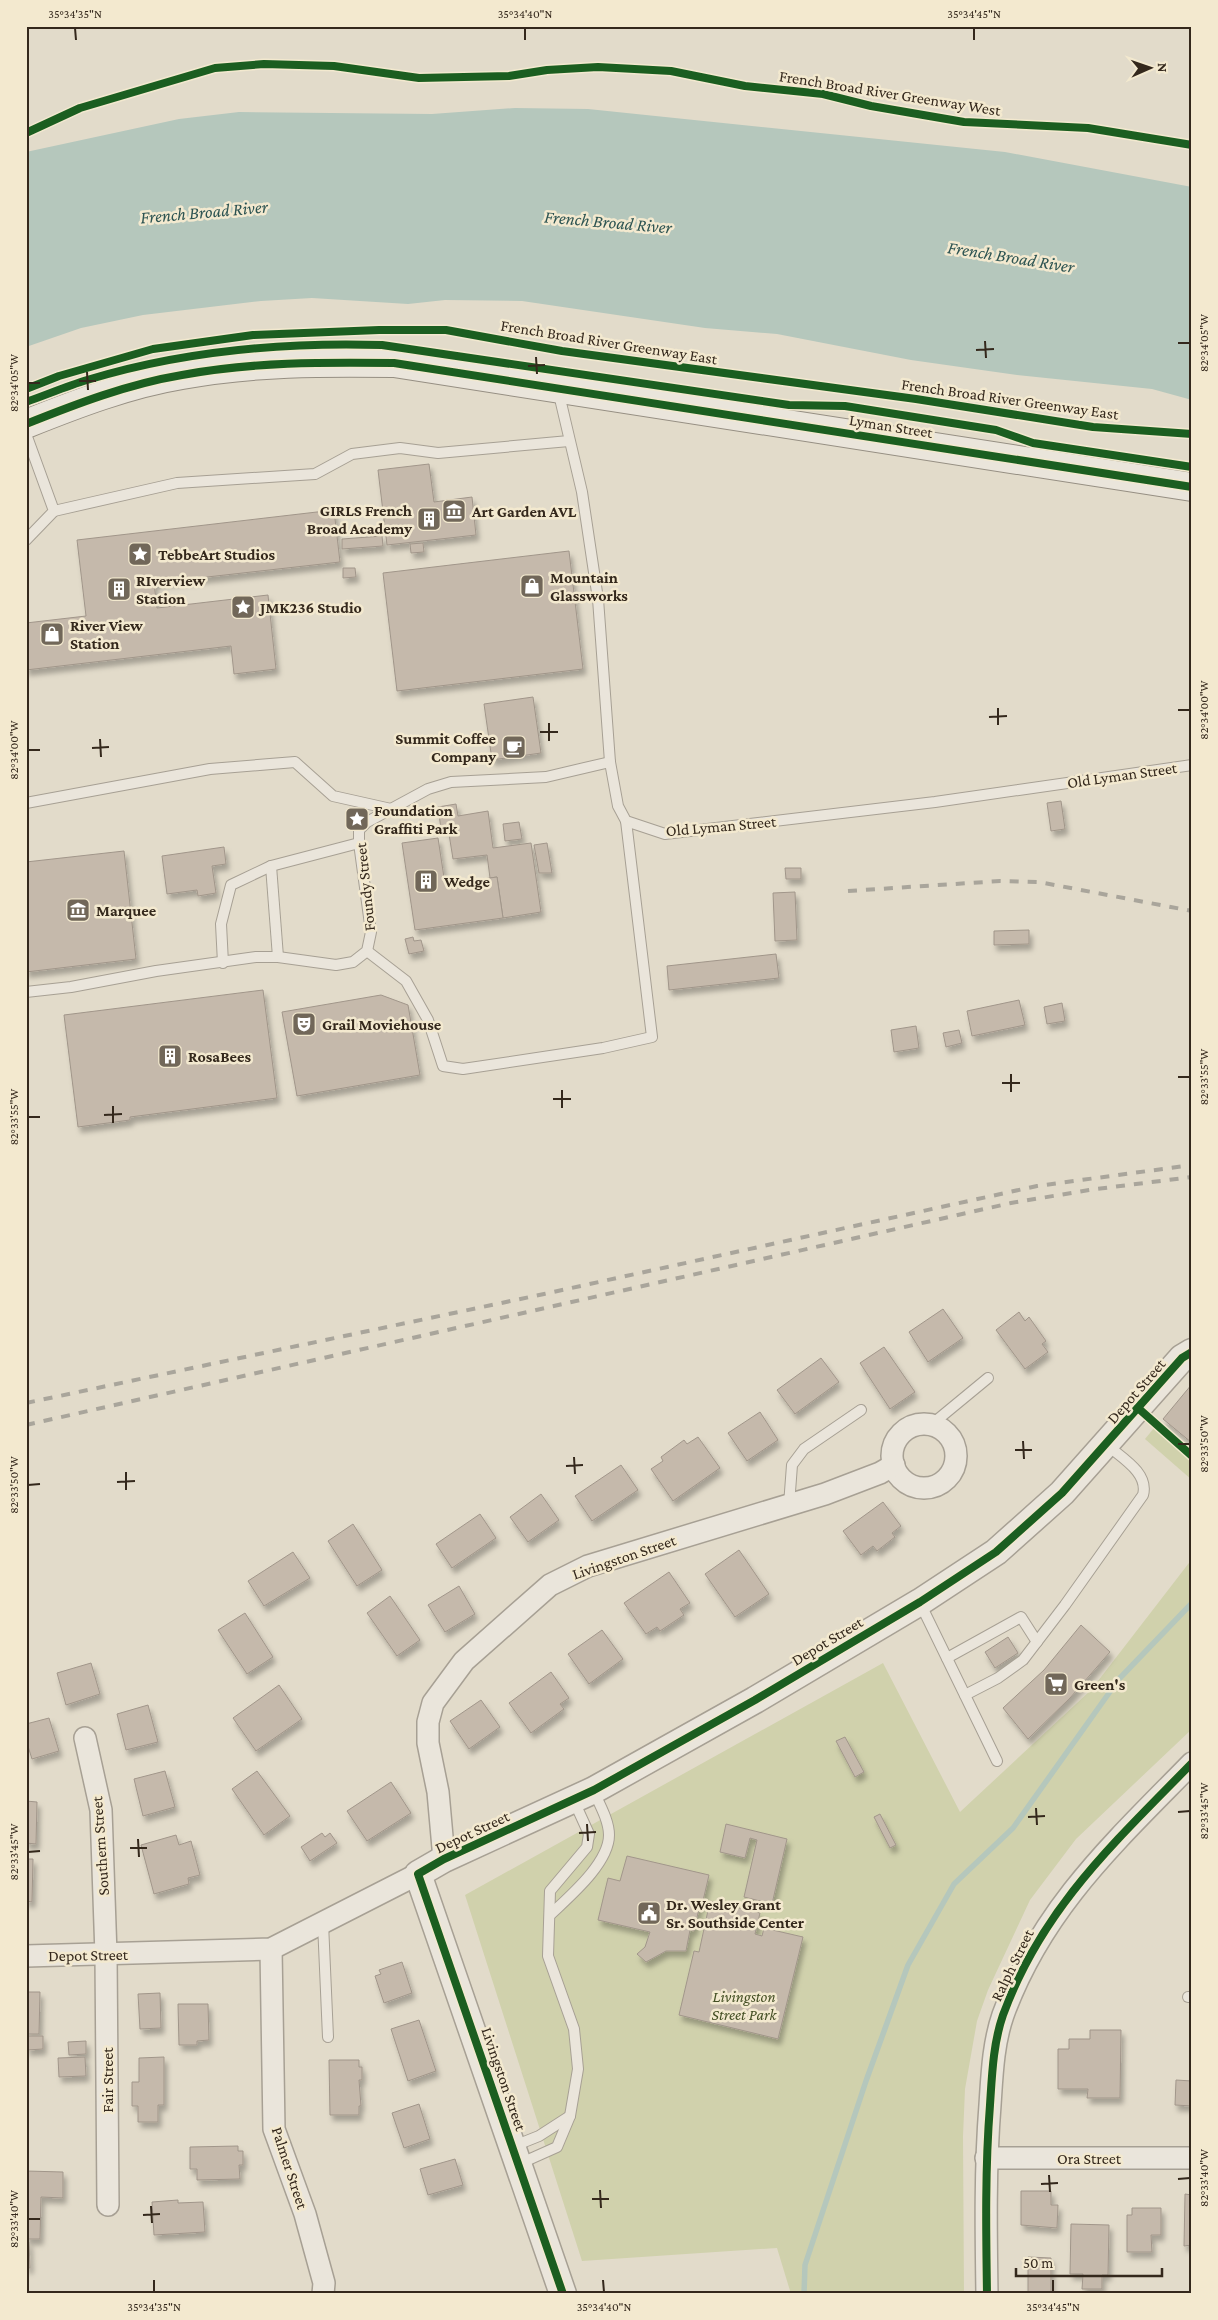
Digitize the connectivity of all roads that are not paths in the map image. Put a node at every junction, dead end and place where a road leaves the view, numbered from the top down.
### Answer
1 (558, 390) junction
2 (26, 424) edge
3 (26, 434) edge
4 (569, 441) junction
5 (1192, 487) edge
6 (54, 511) junction
7 (26, 540) edge
8 (610, 762) junction
9 (1192, 765) edge
10 (26, 803) edge
11 (391, 809) junction
12 (626, 821) junction
13 (359, 843) junction
14 (271, 866) junction
15 (367, 951) junction
16 (278, 957) junction
17 (223, 963) junction
18 (26, 992) edge
19 (1192, 1352) edge
20 (988, 1378) dead end
21 (861, 1410) dead end
22 (931, 1425) junction
23 (1107, 1445) junction
24 (894, 1466) junction
25 (789, 1504) junction
26 (920, 1602) junction
27 (1037, 1642) junction
28 (947, 1658) junction
29 (965, 1695) junction
30 (85, 1738) dead end
31 (997, 1761) dead end
32 (1192, 1763) edge
33 (584, 1795) junction
34 (444, 1860) junction
35 (418, 1874) junction
36 (551, 1914) junction
37 (323, 1923) junction
38 (271, 1949) junction
39 (106, 1954) junction
40 (26, 1956) edge
41 (328, 2037) dead end
42 (570, 2116) junction
43 (515, 2156) junction
44 (986, 2158) junction
45 (1192, 2158) edge
46 (108, 2205) dead end
47 (323, 2294) edge
48 (563, 2294) edge
49 (987, 2294) edge

1 - 2 main road, Lyman Street
1 - 4 lane
1 - 5 main road, Lyman Street
3 - 6 lane
4 - 6 lane
4 - 8 lane
6 - 7 lane
8 - 11 lane, Foundy Street
8 - 12 lane
9 - 12 lane, Old Lyman Street
10 - 11 lane
11 - 13 lane, Foundy Street
12 - 15 lane
13 - 14 lane
13 - 15 lane, Foundy Street
14 - 16 lane
14 - 17 lane
15 - 16 lane, Foundy Street
16 - 17 lane, Foundy Street
17 - 18 lane, Foundy Street
19 - 23 street, Depot Street
20 - 22 lane
21 - 25 lane
22 - 24 street
22 - 24 street
23 - 26 street, Depot Street
23 - 27 lane
24 - 25 street, Livingston Street
25 - 34 street, Livingston Street
26 - 28 lane
26 - 33 street, Depot Street
27 - 28 lane
27 - 29 lane
28 - 29 lane
29 - 31 lane
30 - 39 street, Southern Street
32 - 44 street, Ralph Street
33 - 34 street, Depot Street
33 - 36 lane
33 - 36 lane
34 - 35 street, Depot Street
35 - 37 street, Depot Street
35 - 43 street, Livingston Street
36 - 42 lane
37 - 38 street, Depot Street
37 - 41 lane
38 - 39 street, Depot Street
38 - 47 street, Palmer Street
39 - 40 street, Depot Street
39 - 46 street, Fair Street
42 - 43 lane
42 - 43 lane
43 - 48 street, Livingston Street
44 - 45 street, Ora Street
44 - 49 street, Ralph Street

